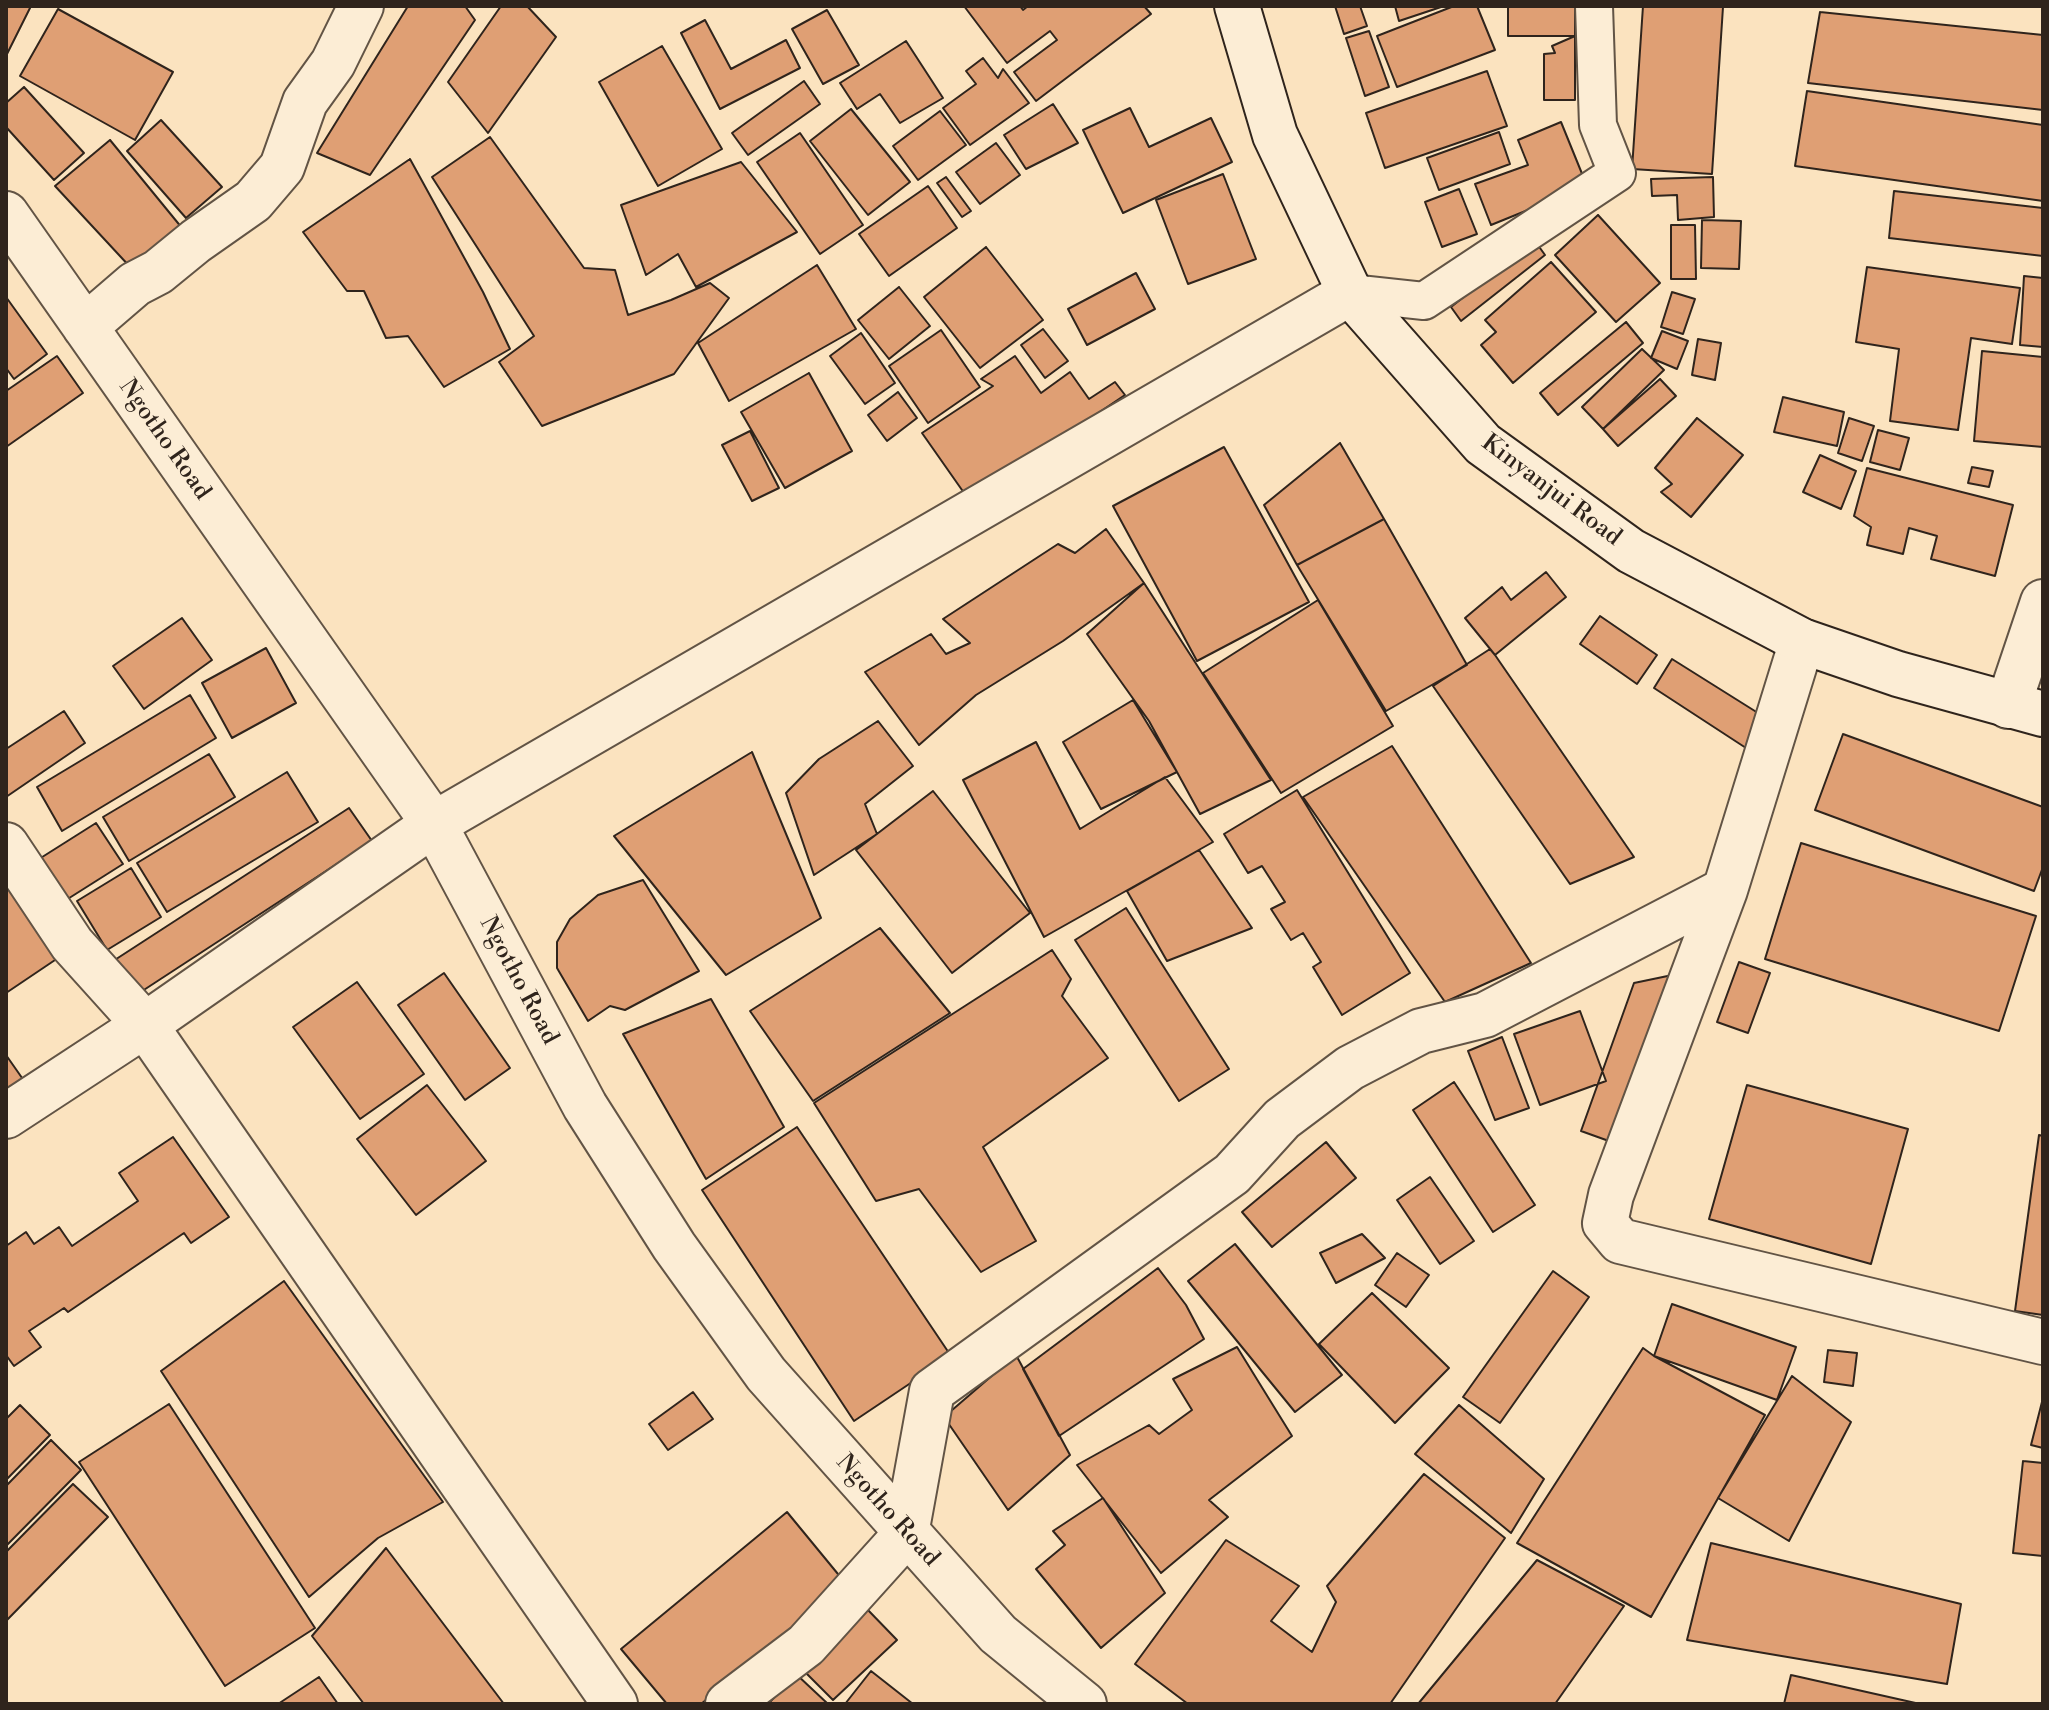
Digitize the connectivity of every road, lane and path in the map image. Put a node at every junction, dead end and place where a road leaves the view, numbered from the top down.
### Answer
1 (361, 6) edge
2 (1237, 6) edge
3 (1594, 6) edge
4 (6, 214) edge
5 (1350, 293) junction
6 (85, 327) junction
7 (2043, 602) edge
8 (1802, 641) junction
9 (2026, 710) edge
10 (434, 824) junction
11 (6, 845) edge
12 (1725, 890) junction
13 (145, 1025) junction
14 (6, 1116) edge
15 (2043, 1342) edge
16 (906, 1534) junction
17 (615, 1704) edge
18 (728, 1704) edge
19 (1084, 1704) edge

1 - 6 street
2 - 5 street, Kinyanjui Road
3 - 5 lane
4 - 6 street, Ngotho Road
5 - 8 street, Kinyanjui Road
5 - 10 street
6 - 10 street, Ngotho Road
7 - 9 street
8 - 9 street, Kinyanjui Road
8 - 12 street
10 - 13 street
10 - 16 street, Ngotho Road
11 - 13 street
12 - 15 street
12 - 16 street
13 - 14 street
13 - 17 street
16 - 18 street
16 - 19 street, Ngotho Road

